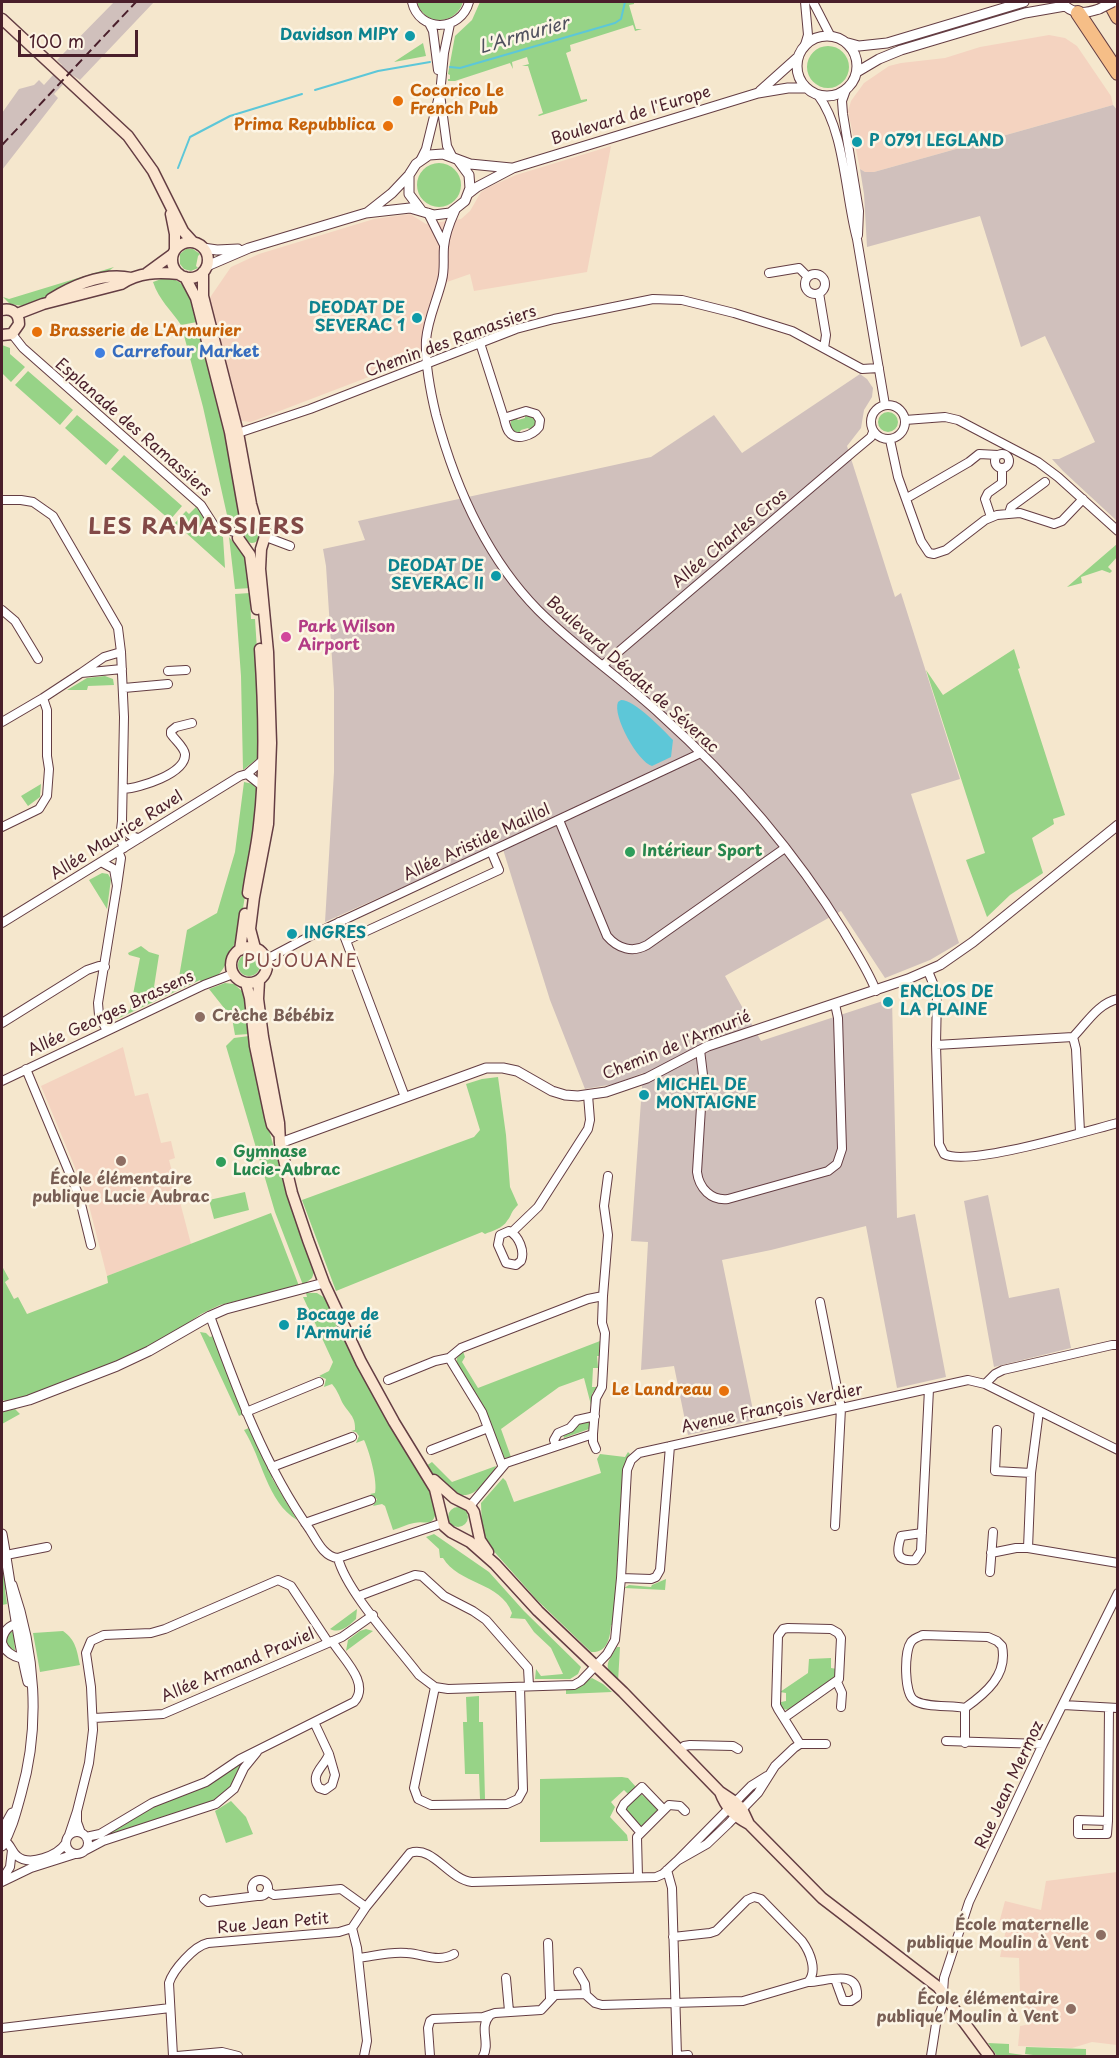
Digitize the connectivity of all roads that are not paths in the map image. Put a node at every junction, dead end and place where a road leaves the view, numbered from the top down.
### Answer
1 (412, 2) edge
2 (469, 2) edge
3 (805, 2) edge
4 (813, 2) edge
5 (1024, 2) edge
6 (1063, 4) edge
7 (1107, 4) edge
8 (1078, 13) junction
9 (1118, 17) edge
10 (2, 19) edge
11 (429, 23) junction
12 (450, 24) junction
13 (830, 35) junction
14 (847, 43) junction
15 (805, 45) junction
16 (798, 57) junction
17 (857, 72) junction
18 (1118, 73) edge
19 (440, 81) junction
20 (806, 88) junction
21 (846, 90) junction
22 (758, 93) junction
23 (440, 94) junction
24 (818, 95) junction
25 (455, 158) junction
26 (421, 159) junction
27 (513, 168) junction
28 (409, 175) junction
29 (468, 194) junction
30 (166, 199) junction
31 (455, 211) junction
32 (425, 212) junction
33 (366, 213) junction
34 (857, 240) junction
35 (193, 242) junction
36 (444, 245) junction
37 (203, 248) junction
38 (249, 248) junction
39 (174, 252) junction
40 (205, 269) junction
41 (147, 273) junction
42 (770, 273) dead end
43 (182, 275) junction
44 (808, 277) junction
45 (819, 293) junction
46 (2, 310) edge
47 (16, 314) junction
48 (7, 334) edge
49 (480, 344) junction
50 (824, 348) junction
51 (427, 364) junction
52 (879, 368) junction
53 (885, 405) junction
54 (504, 418) junction
55 (905, 420) junction
56 (873, 432) junction
57 (238, 433) junction
58 (890, 440) junction
59 (1045, 482) dead end
60 (906, 498) junction
61 (1083, 499) junction
62 (2, 500) edge
63 (1009, 513) junction
64 (991, 517) junction
65 (246, 523) junction
66 (259, 524) junction
67 (1118, 531) edge
68 (238, 533) junction
69 (264, 541) junction
70 (290, 546) dead end
71 (245, 548) junction
72 (2, 610) edge
73 (121, 652) junction
74 (38, 659) dead end
75 (603, 665) junction
76 (122, 669) junction
77 (186, 670) dead end
78 (168, 671) dead end
79 (81, 673) junction
80 (168, 684) dead end
81 (123, 688) junction
82 (43, 698) junction
83 (2, 722) edge
84 (192, 723) dead end
85 (701, 753) junction
86 (263, 760) junction
87 (247, 774) junction
88 (262, 786) junction
89 (124, 789) junction
90 (559, 820) junction
91 (122, 821) junction
92 (1118, 825) edge
93 (2, 827) edge
94 (140, 838) junction
95 (785, 848) junction
96 (121, 849) junction
97 (491, 851) junction
98 (101, 862) junction
99 (117, 886) junction
100 (339, 922) junction
101 (2, 923) edge
102 (346, 940) junction
103 (255, 948) junction
104 (240, 950) junction
105 (267, 960) junction
106 (105, 967) junction
107 (928, 971) junction
108 (233, 974) junction
109 (259, 981) junction
110 (246, 983) junction
111 (876, 990) junction
112 (1118, 999) edge
113 (835, 1004) junction
114 (2, 1023) edge
115 (107, 1031) junction
116 (1073, 1037) junction
117 (936, 1045) junction
118 (700, 1050) junction
119 (26, 1069) junction
120 (2, 1081) edge
121 (588, 1095) junction
122 (405, 1097) junction
123 (1118, 1123) edge
124 (1080, 1132) junction
125 (279, 1138) junction
126 (608, 1176) dead end
127 (512, 1232) dead end
128 (92, 1245) dead end
129 (324, 1283) junction
130 (603, 1296) junction
131 (820, 1302) dead end
132 (210, 1316) junction
133 (1118, 1345) edge
134 (449, 1358) junction
135 (388, 1380) dead end
136 (319, 1382) dead end
137 (985, 1384) junction
138 (929, 1389) junction
139 (2, 1407) edge
140 (841, 1408) junction
141 (1039, 1411) junction
142 (246, 1412) junction
143 (595, 1416) junction
144 (488, 1428) junction
145 (997, 1430) dead end
146 (593, 1434) junction
147 (352, 1437) dead end
148 (556, 1446) junction
149 (670, 1446) junction
150 (596, 1449) dead end
151 (431, 1450) dead end
152 (1118, 1450) edge
153 (502, 1465) junction
154 (272, 1467) junction
155 (1031, 1473) junction
156 (427, 1474) junction
157 (371, 1500) dead end
158 (460, 1501) junction
159 (470, 1506) junction
160 (443, 1519) junction
161 (474, 1519) junction
162 (305, 1523) junction
163 (835, 1526) dead end
164 (993, 1532) dead end
165 (922, 1533) dead end
166 (2, 1534) edge
167 (457, 1534) junction
168 (47, 1546) dead end
169 (1028, 1548) junction
170 (991, 1553) junction
171 (6, 1555) junction
172 (338, 1558) junction
173 (1118, 1563) edge
174 (495, 1564) junction
175 (990, 1572) dead end
176 (621, 1578) junction
177 (1118, 1593) edge
178 (359, 1596) junction
179 (373, 1615) junction
180 (20, 1625) junction
181 (330, 1641) junction
182 (2, 1643) edge
183 (25, 1653) junction
184 (595, 1666) junction
185 (837, 1682) junction
186 (529, 1686) junction
187 (435, 1687) junction
188 (520, 1687) junction
189 (1063, 1705) junction
190 (841, 1707) dead end
191 (965, 1708) junction
192 (1108, 1708) junction
193 (1118, 1708) edge
194 (94, 1718) junction
195 (783, 1718) junction
196 (314, 1722) junction
197 (946, 1741) dead end
198 (965, 1743) junction
199 (800, 1744) junction
200 (826, 1744) dead end
201 (1043, 1744) junction
202 (682, 1748) junction
203 (738, 1749) dead end
204 (257, 1751) junction
205 (329, 1754) dead end
206 (735, 1809) junction
207 (664, 1810) junction
208 (77, 1811) junction
209 (685, 1811) dead end
210 (1108, 1821) dead end
211 (641, 1833) junction
212 (84, 1835) junction
213 (67, 1839) junction
214 (2, 1840) edge
215 (12, 1850) junction
216 (86, 1850) junction
217 (75, 1854) junction
218 (667, 1870) junction
219 (638, 1877) junction
220 (2, 1882) edge
221 (267, 1891) junction
222 (257, 1896) junction
223 (204, 1899) dead end
224 (366, 1907) junction
225 (352, 1928) junction
226 (673, 1937) junction
227 (548, 1943) dead end
228 (454, 1954) dead end
229 (359, 1958) junction
230 (578, 1972) dead end
231 (506, 1978) dead end
232 (835, 1979) dead end
233 (808, 1982) junction
234 (943, 1993) junction
235 (586, 1995) junction
236 (550, 1998) junction
237 (676, 2003) junction
238 (170, 2008) junction
239 (509, 2011) junction
240 (491, 2014) junction
241 (2, 2028) edge
242 (688, 2055) edge
243 (175, 2056) edge
244 (238, 2056) edge
245 (364, 2056) edge
246 (430, 2056) edge
247 (483, 2056) edge
248 (677, 2056) edge
249 (931, 2056) edge
250 (989, 2056) edge

1 - 11 street
2 - 12 street
3 - 15 street
4 - 13 street
5 - 14 street
6 - 8 street
6 - 17 street
7 - 8 street
7 - 9 highway
8 - 18 highway
10 - 30 main road
11 - 12 street
11 - 19 street
12 - 19 street
13 - 14 street
13 - 15 street
14 - 17 street
15 - 16 street
16 - 20 street
16 - 22 street, Boulevard de l'Europe
17 - 21 street
19 - 23 street
20 - 22 street, Boulevard de l'Europe
20 - 24 street
21 - 24 street
21 - 34 street
22 - 27 street, Boulevard de l'Europe
23 - 25 street
23 - 26 street
24 - 34 street
25 - 26 street, Boulevard de l'Europe
25 - 27 street, Boulevard de l'Europe
25 - 29 street
26 - 28 street
27 - 29 street, Boulevard de l'Europe
28 - 32 street
28 - 33 street
29 - 31 street, Boulevard de l'Europe
30 - 35 main road
30 - 39 main road
31 - 32 street
31 - 36 street, Boulevard Déodat de Séverac
32 - 33 street
32 - 36 street, Boulevard Déodat de Séverac
33 - 38 street
34 - 52 street
35 - 37 main road
35 - 39 main road
36 - 51 street, Boulevard Déodat de Séverac
37 - 38 street
37 - 40 main road
38 - 40 street
39 - 41 main road
39 - 43 main road
40 - 43 main road
40 - 57 main road
41 - 43 main road
41 - 47 main road
42 - 44 street
43 - 65 main road
44 - 45 street
44 - 45 street
45 - 50 street
46 - 47 main road
47 - 48 main road
48 - 68 street, Esplanade des Ramassiers
49 - 50 street, Chemin des Ramassiers
49 - 51 street, Chemin des Ramassiers
49 - 54 street
50 - 52 street, Chemin des Ramassiers
51 - 57 street, Chemin des Ramassiers
51 - 75 street, Boulevard Déodat de Séverac
52 - 53 street
53 - 55 street
53 - 56 street
54 - 54 street
55 - 58 street
55 - 61 street
56 - 58 street
56 - 75 street, Allée Charles Cros
57 - 66 main road
58 - 60 street
59 - 63 street
60 - 64 street
60 - 64 street
61 - 63 street
61 - 67 street
62 - 73 street
63 - 64 street
65 - 66 main road
65 - 68 main road
66 - 69 main road
68 - 71 main road
69 - 70 street
69 - 71 main road
69 - 103 main road
71 - 86 main road
72 - 74 street
73 - 76 street
73 - 79 street
75 - 85 street, Boulevard Déodat de Séverac
76 - 79 street
76 - 81 street
77 - 78 street
79 - 82 street
80 - 81 street
81 - 89 street
82 - 83 street
82 - 93 street
84 - 89 street
85 - 90 street, Allée Aristide Maillol
85 - 95 street, Boulevard Déodat de Séverac
86 - 87 street, Allée Maurice Ravel
86 - 88 main road
87 - 88 street
87 - 94 street, Allée Maurice Ravel
88 - 104 main road
89 - 91 street
90 - 95 street
90 - 97 street, Allée Aristide Maillol
91 - 94 street
91 - 96 street
92 - 107 street, Chemin de l'Armurié
94 - 96 street, Allée Maurice Ravel
95 - 111 street, Boulevard Déodat de Séverac
96 - 98 street, Allée Maurice Ravel
96 - 99 street
97 - 100 street, Allée Aristide Maillol
97 - 102 street
98 - 99 street
98 - 101 street, Allée Maurice Ravel
99 - 106 street
100 - 102 street
100 - 105 street, Allée Aristide Maillol
102 - 122 street
103 - 104 main road
103 - 105 main road
104 - 108 main road
105 - 109 main road
106 - 114 street
106 - 115 street
107 - 111 street, Chemin de l'Armurié
107 - 117 street
108 - 110 main road
108 - 115 street, Allée Georges Brassens
109 - 110 main road
109 - 125 main road
110 - 125 main road
111 - 113 street, Chemin de l'Armurié
112 - 116 street
113 - 118 street, Chemin de l'Armurié
113 - 118 street
115 - 119 street, Allée Georges Brassens
116 - 117 street
116 - 124 street
117 - 124 street
118 - 121 street, Chemin de l'Armurié
119 - 120 street, Allée Georges Brassens
119 - 128 street
121 - 122 street, Chemin de l'Armurié
121 - 127 street
122 - 125 street, Chemin de l'Armurié
123 - 124 street
125 - 129 main road
126 - 130 street
129 - 132 street
129 - 156 main road
130 - 134 street
130 - 143 street
131 - 140 street
132 - 139 street
132 - 142 street
133 - 137 street
134 - 135 street
134 - 144 street
136 - 142 street
137 - 138 street, Avenue François Verdier
137 - 141 street, Avenue François Verdier
138 - 140 street, Avenue François Verdier
138 - 165 street
140 - 149 street, Avenue François Verdier
140 - 163 street
141 - 152 street, Avenue François Verdier
141 - 155 street
142 - 154 street
143 - 146 street
143 - 148 street
144 - 151 street
144 - 153 street
145 - 155 street
146 - 148 street
146 - 150 street
147 - 154 street
148 - 153 street
149 - 176 street, Avenue François Verdier
149 - 176 street
153 - 159 street
154 - 162 street
155 - 169 street
156 - 158 main road
156 - 160 main road
157 - 162 street
158 - 159 main road
158 - 160 main road
159 - 161 main road
160 - 167 main road
160 - 172 street
161 - 167 main road
161 - 174 main road
162 - 172 street
164 - 170 street
166 - 171 street
167 - 174 main road
168 - 171 street
169 - 170 street
169 - 173 street
170 - 175 street
171 - 180 street
172 - 178 street
174 - 184 main road
176 - 184 street, Avenue François Verdier
177 - 189 street, Rue Jean Mermoz
178 - 179 street
178 - 186 street
179 - 181 street, Allée Armand Praviel
179 - 187 street
180 - 182 street
180 - 183 street
181 - 194 street, Allée Armand Praviel
181 - 194 street
181 - 196 street
182 - 183 street
183 - 214 street
184 - 186 street, Avenue François Verdier
184 - 202 main road
185 - 190 street
185 - 195 street
185 - 195 street
186 - 188 street, Avenue François Verdier
187 - 188 street, Avenue François Verdier
187 - 188 street
189 - 192 street
189 - 201 street, Rue Jean Mermoz
191 - 191 street
191 - 198 street
192 - 193 street
192 - 210 street
194 - 208 street
195 - 199 street
196 - 204 street
196 - 205 street
197 - 198 street
198 - 201 street
199 - 200 street
199 - 206 street
201 - 234 street, Rue Jean Mermoz
202 - 203 street
202 - 206 main road
204 - 212 street
204 - 216 street
206 - 218 street
206 - 234 main road
207 - 209 street
207 - 211 street
207 - 211 street
208 - 212 street
208 - 213 street
211 - 219 street
212 - 213 street
212 - 216 street
213 - 215 street
213 - 217 street
214 - 215 street
215 - 220 street
216 - 217 street
217 - 220 street
218 - 219 street
218 - 226 street
219 - 224 street
221 - 222 street
221 - 222 street
221 - 224 street
222 - 223 street
224 - 225 street
225 - 229 street
225 - 238 street, Rue Jean Petit
226 - 233 street
226 - 237 street
227 - 236 street
228 - 229 street
229 - 245 street
230 - 235 street
231 - 239 street
232 - 233 street
233 - 237 street
234 - 249 street, Rue Jean Mermoz
234 - 250 main road
235 - 236 street
235 - 237 street
236 - 239 street
237 - 248 street
238 - 241 street
238 - 243 street, Rue Jean Petit
239 - 240 street
240 - 246 street
240 - 247 street
242 - 248 street
243 - 244 street

